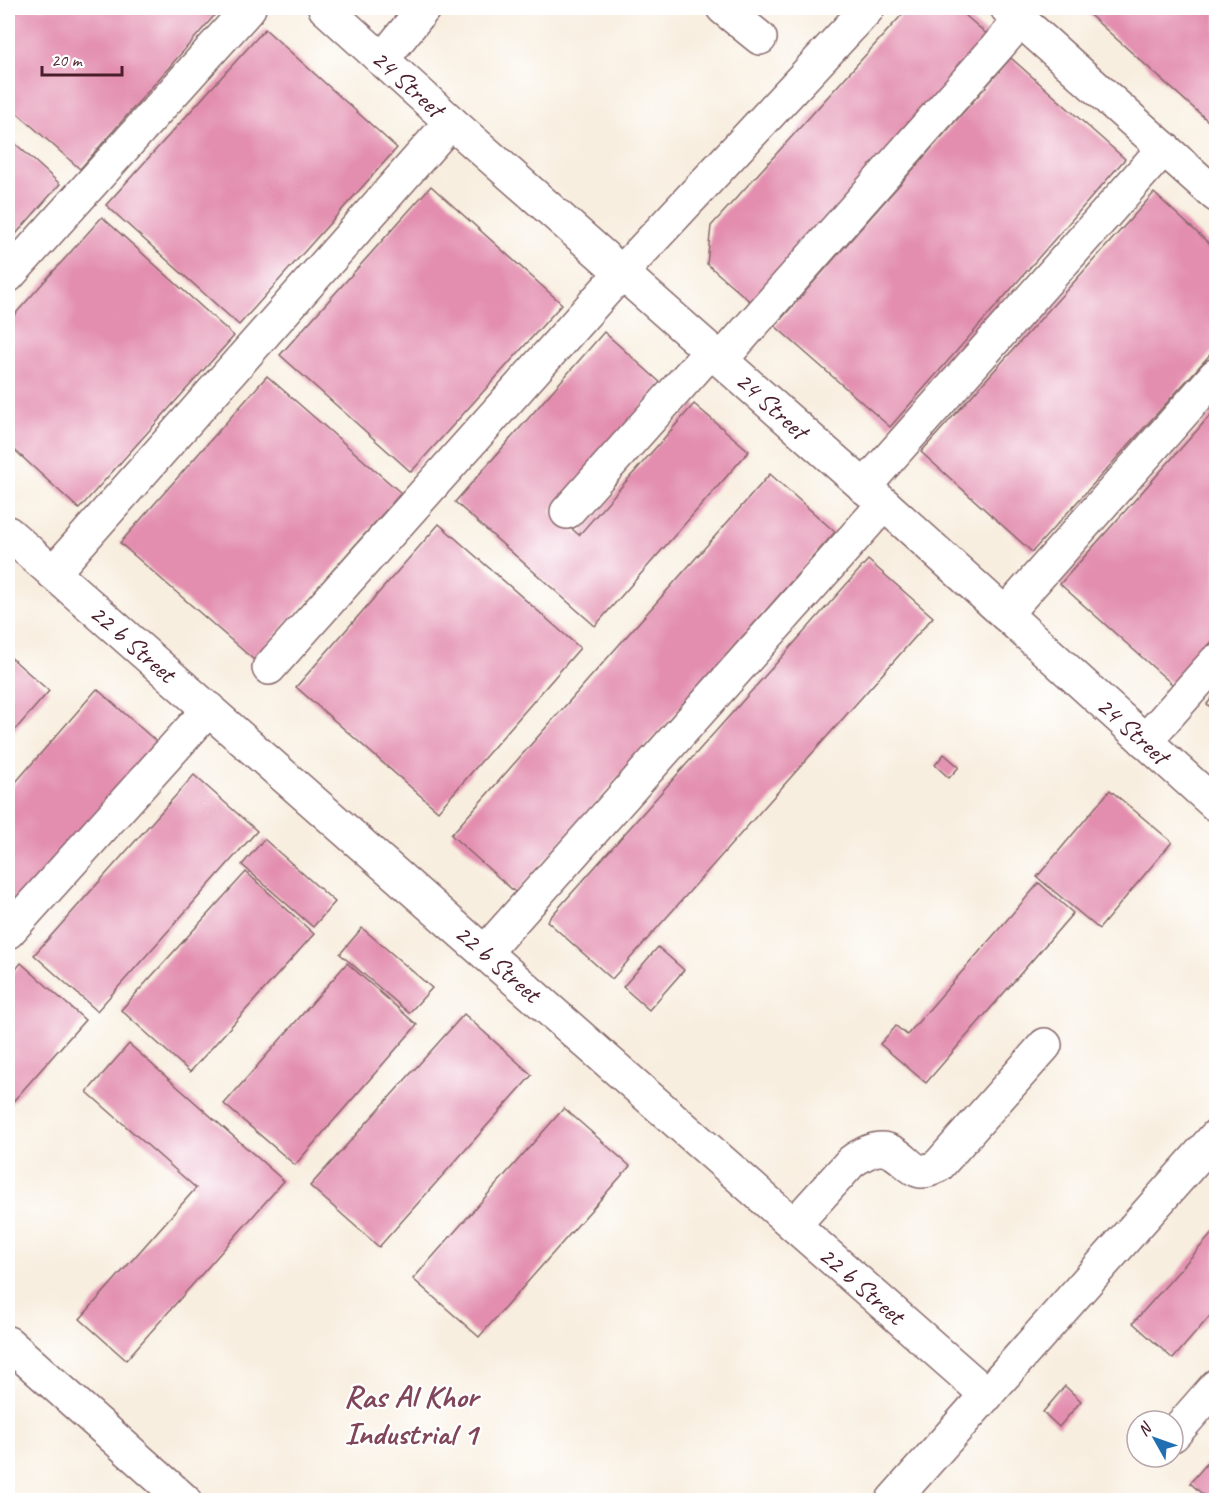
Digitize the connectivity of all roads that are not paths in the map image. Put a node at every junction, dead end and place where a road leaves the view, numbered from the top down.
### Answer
1 (249, 8) edge
2 (325, 8) edge
3 (424, 8) edge
4 (723, 8) edge
5 (868, 8) edge
6 (1014, 14) edge
7 (760, 38) dead end
8 (382, 60) junction
9 (451, 122) junction
10 (1164, 148) junction
11 (1216, 195) edge
12 (622, 272) junction
13 (8, 276) edge
14 (716, 356) junction
15 (1216, 375) edge
16 (874, 496) junction
17 (567, 512) dead end
18 (8, 532) edge
19 (53, 573) junction
20 (1005, 614) junction
21 (1216, 661) edge
22 (269, 668) dead end
23 (209, 710) junction
24 (1145, 741) junction
25 (1216, 806) edge
26 (8, 932) edge
27 (485, 952) junction
28 (1045, 1045) dead end
29 (1216, 1136) edge
30 (794, 1224) junction
31 (8, 1343) edge
32 (1216, 1386) edge
33 (987, 1395) junction
34 (1185, 1421) edge
35 (184, 1500) edge
36 (893, 1500) edge

1 - 13 street
2 - 8 street, 24 Street
3 - 8 street
4 - 7 street
5 - 12 street
6 - 10 street
6 - 14 street
8 - 9 street, 24 Street
9 - 12 street, 24 Street
9 - 19 street
10 - 11 street
10 - 16 street
12 - 14 street, 24 Street
12 - 22 street
14 - 16 street, 24 Street
14 - 17 street
15 - 20 street
16 - 20 street, 24 Street
16 - 27 street
18 - 19 street, 22 b Street
19 - 23 street, 22 b Street
20 - 24 street, 24 Street
21 - 24 street
23 - 26 street
23 - 27 street, 22 b Street
24 - 25 street, 24 Street
27 - 30 street, 22 b Street
28 - 30 street
29 - 33 street
30 - 33 street, 22 b Street
31 - 35 street
32 - 34 street
33 - 36 street

